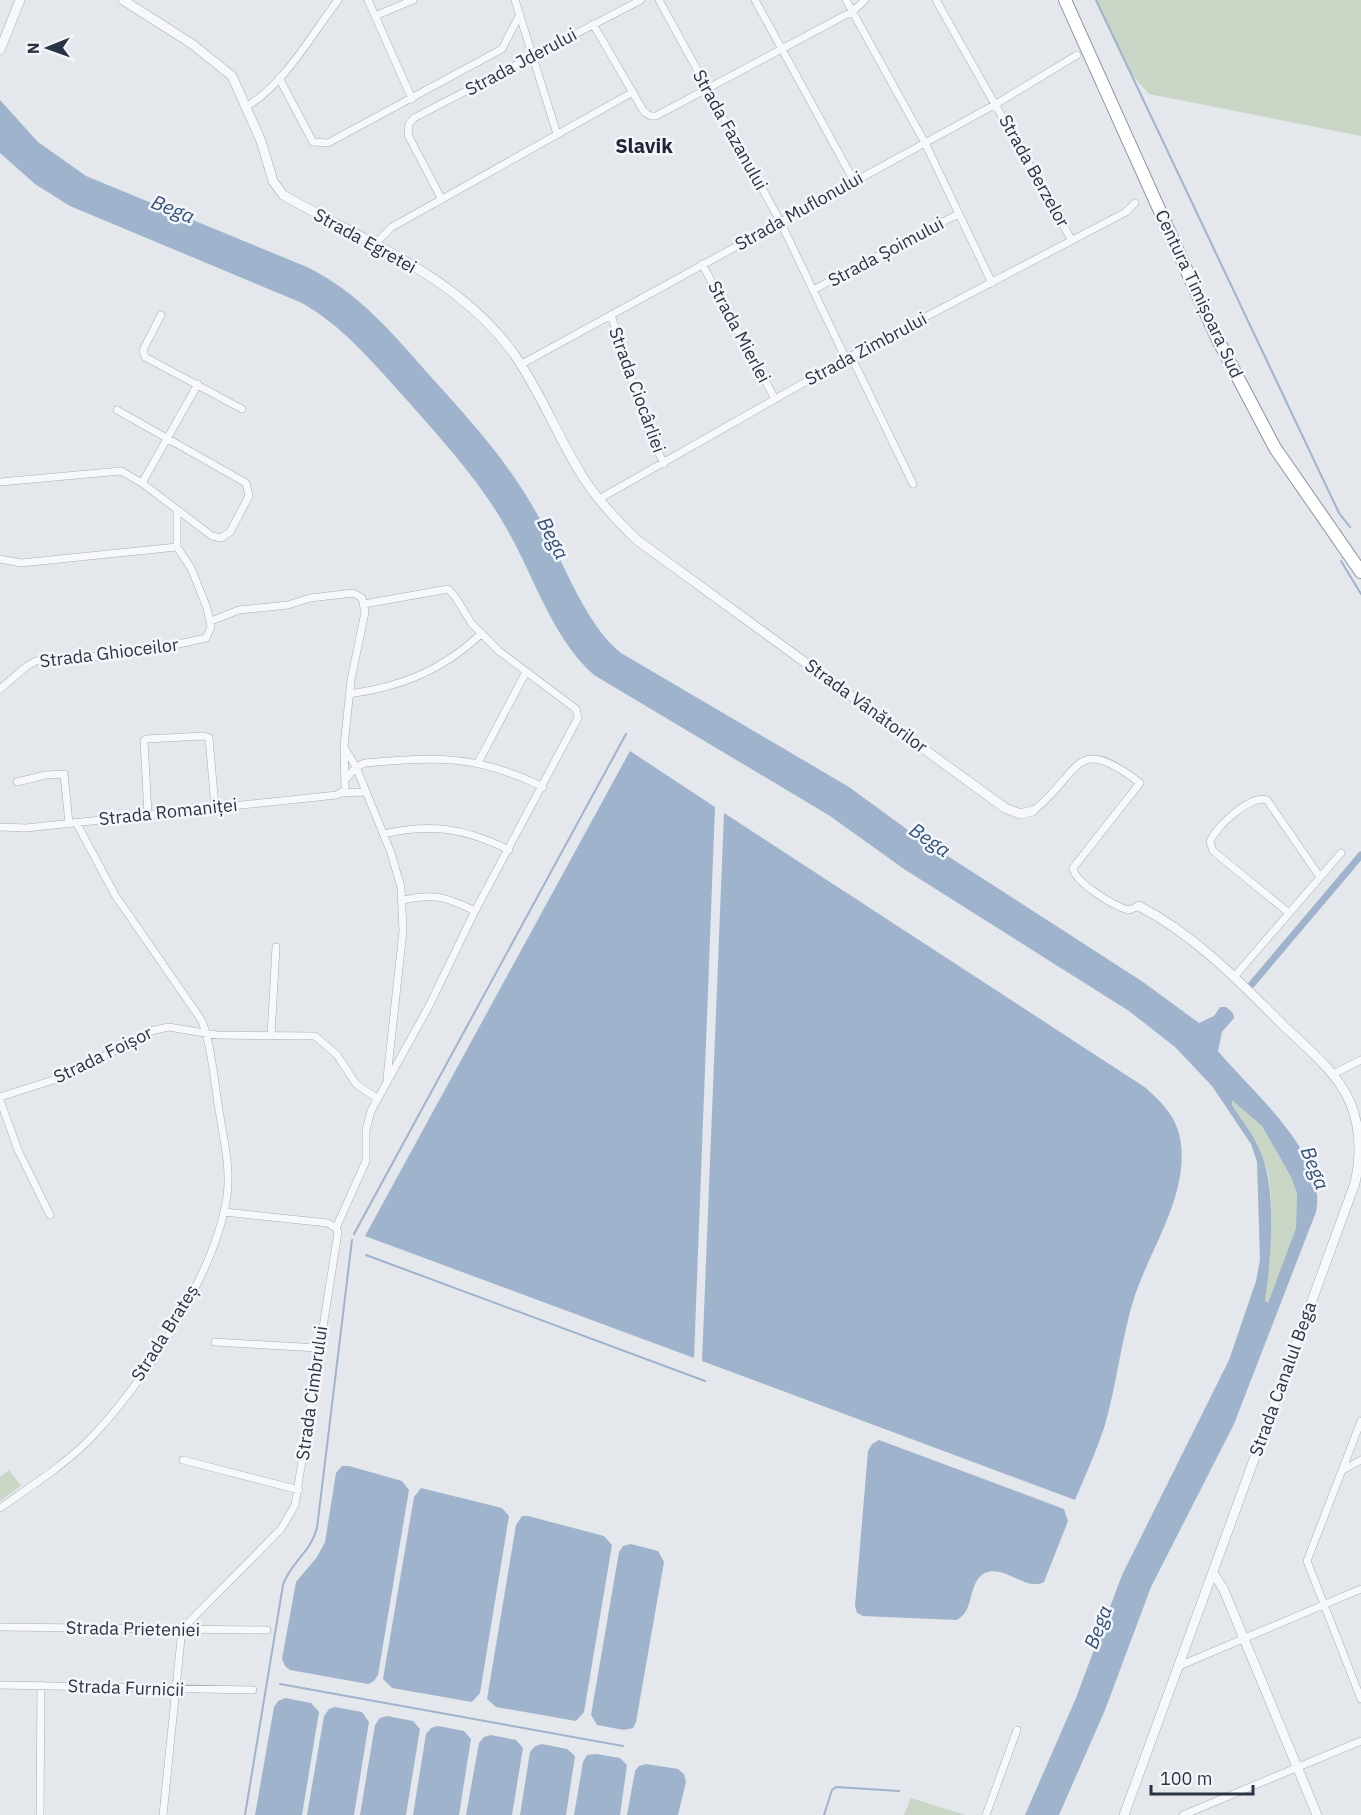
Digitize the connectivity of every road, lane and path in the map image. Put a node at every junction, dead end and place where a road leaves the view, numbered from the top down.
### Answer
1 (20, 0) edge
2 (123, 0) edge
3 (338, 0) edge
4 (368, 0) edge
5 (413, 0) edge
6 (515, 0) edge
7 (641, 0) edge
8 (659, 0) edge
9 (755, 0) edge
10 (846, 0) edge
11 (865, 0) edge
12 (936, 0) edge
13 (1065, 0) edge
14 (853, 11) junction
15 (520, 14) junction
16 (375, 16) junction
17 (593, 24) junction
18 (782, 49) junction
19 (0, 50) edge
20 (533, 55) junction
21 (1077, 56) dead end
22 (279, 78) junction
23 (708, 90) junction
24 (633, 92) junction
25 (412, 99) junction
26 (996, 104) junction
27 (247, 106) junction
28 (557, 134) junction
29 (925, 143) junction
30 (854, 181) junction
31 (441, 198) junction
32 (1134, 203) dead end
33 (958, 214) junction
34 (780, 221) junction
35 (1071, 239) junction
36 (374, 245) junction
37 (702, 264) junction
38 (992, 283) junction
39 (815, 289) junction
40 (161, 315) dead end
41 (611, 315) junction
42 (849, 358) junction
43 (520, 365) junction
44 (198, 384) junction
45 (775, 399) junction
46 (242, 409) dead end
47 (117, 410) dead end
48 (167, 439) junction
49 (664, 464) junction
50 (0, 482) edge
51 (142, 483) junction
52 (913, 484) dead end
53 (599, 499) junction
54 (177, 511) junction
55 (177, 547) junction
56 (0, 559) edge
57 (1361, 572) edge
58 (364, 604) junction
59 (211, 621) junction
60 (481, 634) junction
61 (525, 672) junction
62 (0, 689) edge
63 (349, 694) junction
64 (344, 746) junction
65 (478, 763) junction
66 (356, 767) junction
67 (345, 780) junction
68 (17, 782) dead end
69 (543, 787) junction
70 (366, 792) junction
71 (339, 794) junction
72 (215, 807) junction
73 (1033, 811) joint
74 (148, 814) junction
75 (72, 822) junction
76 (0, 827) edge
77 (383, 834) junction
78 (509, 850) junction
79 (1341, 853) dead end
80 (1072, 868) joint
81 (1320, 877) junction
82 (403, 900) junction
83 (1139, 906) joint
84 (475, 911) junction
85 (1289, 913) junction
86 (276, 947) dead end
87 (1234, 977) junction
88 (207, 1033) junction
89 (271, 1036) junction
90 (1361, 1060) edge
91 (1333, 1074) junction
92 (387, 1080) junction
93 (0, 1099) edge
94 (378, 1099) junction
95 (224, 1212) junction
96 (50, 1215) dead end
97 (336, 1228) junction
98 (215, 1342) dead end
99 (318, 1348) junction
100 (1361, 1421) edge
101 (183, 1460) dead end
102 (1361, 1461) edge
103 (1342, 1470) junction
104 (298, 1490) junction
105 (0, 1508) edge
106 (1213, 1574) junction
107 (1361, 1589) edge
108 (1324, 1604) junction
109 (0, 1627) edge
110 (182, 1629) junction
111 (267, 1630) dead end
112 (1245, 1640) junction
113 (1179, 1666) junction
114 (0, 1685) edge
115 (41, 1685) junction
116 (175, 1690) junction
117 (253, 1690) dead end
118 (1361, 1699) edge
119 (1017, 1730) dead end
120 (1361, 1741) edge
121 (1298, 1768) junction
122 (40, 1815) edge
123 (163, 1815) edge
124 (986, 1815) edge
125 (1124, 1815) edge
126 (1183, 1815) edge
127 (1317, 1815) edge

1 - 19 street
2 - 27 street, Strada Egretei
3 - 22 street
4 - 16 street
5 - 16 street
6 - 15 street
7 - 17 street, Strada Jderului
8 - 23 street, Strada Fazanului
9 - 18 street
10 - 14 street
11 - 14 street
12 - 26 street, Strada Berzelor
13 - 57 highway, Centura Timișoara Sud
14 - 18 street
14 - 29 street
15 - 20 street
15 - 25 street
16 - 25 street
17 - 20 street, Strada Jderului
17 - 24 street
18 - 23 street
18 - 30 street
20 - 28 street
20 - 31 street, Strada Jderului
21 - 26 street, Strada Muflonului
22 - 25 street
22 - 27 street
23 - 24 street
23 - 34 street, Strada Fazanului
24 - 28 street
26 - 29 street, Strada Muflonului
26 - 35 street, Strada Berzelor
27 - 36 street, Strada Egretei
28 - 31 street
29 - 30 street, Strada Muflonului
29 - 33 street
30 - 34 street, Strada Muflonului
31 - 36 street
32 - 35 street, Strada Zimbrului
33 - 38 street
33 - 39 street, Strada Șoimului
34 - 37 street, Strada Muflonului
34 - 39 street, Strada Fazanului
35 - 38 street, Strada Zimbrului
36 - 43 street, Strada Egretei
37 - 41 street, Strada Muflonului
37 - 45 street, Strada Mierlei
38 - 42 street, Strada Zimbrului
39 - 42 street, Strada Fazanului
40 - 44 street
41 - 43 street, Strada Muflonului
41 - 49 street, Strada Ciocârliei
42 - 45 street, Strada Zimbrului
42 - 52 street, Strada Fazanului
43 - 53 street, Strada Egretei
44 - 46 street
44 - 48 street
45 - 49 street, Strada Zimbrului
47 - 48 street
48 - 51 street
48 - 54 street
49 - 53 street, Strada Zimbrului
50 - 51 street
51 - 54 street
53 - 73 street, Strada Vânătorilor
54 - 55 street
55 - 56 street
55 - 59 street
58 - 59 street, Strada Ghioceilor
58 - 60 street
58 - 63 street
59 - 62 street, Strada Ghioceilor
60 - 61 street
60 - 63 street
61 - 65 street
61 - 69 street, Strada Cimbrului
63 - 64 street
64 - 66 street
64 - 67 street
65 - 66 street
65 - 69 street
66 - 67 street
66 - 70 street
67 - 71 street
68 - 75 street
69 - 78 street, Strada Cimbrului
70 - 71 street, Strada Romaniței
70 - 77 street
71 - 72 street, Strada Romaniței
72 - 74 street, Strada Romaniței
72 - 74 street
73 - 80 street, Strada Vânătorilor
74 - 75 street, Strada Romaniței
75 - 76 street, Strada Romaniței
75 - 88 street, Strada Brateș
77 - 78 street
77 - 82 street
78 - 84 street, Strada Cimbrului
79 - 81 street
80 - 83 street, Strada Canalul Bega
81 - 85 street
81 - 85 street
82 - 84 street
82 - 92 street
83 - 87 street, Strada Canalul Bega
84 - 92 street, Strada Cimbrului
85 - 87 street
86 - 89 street
87 - 91 street, Strada Canalul Bega
88 - 89 street, Strada Foișor
88 - 93 street, Strada Foișor
88 - 95 street, Strada Brateș
89 - 94 street, Strada Foișor
90 - 91 street
91 - 106 street, Strada Canalul Bega
92 - 94 street, Strada Cimbrului
93 - 96 street
94 - 97 street, Strada Cimbrului
95 - 97 street
95 - 105 street, Strada Brateș
97 - 99 street, Strada Cimbrului
98 - 99 street
99 - 104 street, Strada Cimbrului
100 - 103 street
101 - 104 street
102 - 103 street
103 - 108 street
104 - 110 street, Strada Cimbrului
106 - 112 street
106 - 113 street, Strada Canalul Bega
107 - 108 street
108 - 112 street
108 - 118 street
109 - 110 street, Strada Prieteniei
110 - 111 street, Strada Prieteniei
110 - 116 street
112 - 113 street
112 - 121 street
113 - 125 street, Strada Canalul Bega
114 - 115 street, Strada Furnicii
115 - 116 street, Strada Furnicii
115 - 122 street
116 - 117 street, Strada Furnicii
116 - 123 street
119 - 124 street
120 - 121 street
121 - 126 street
121 - 127 street

